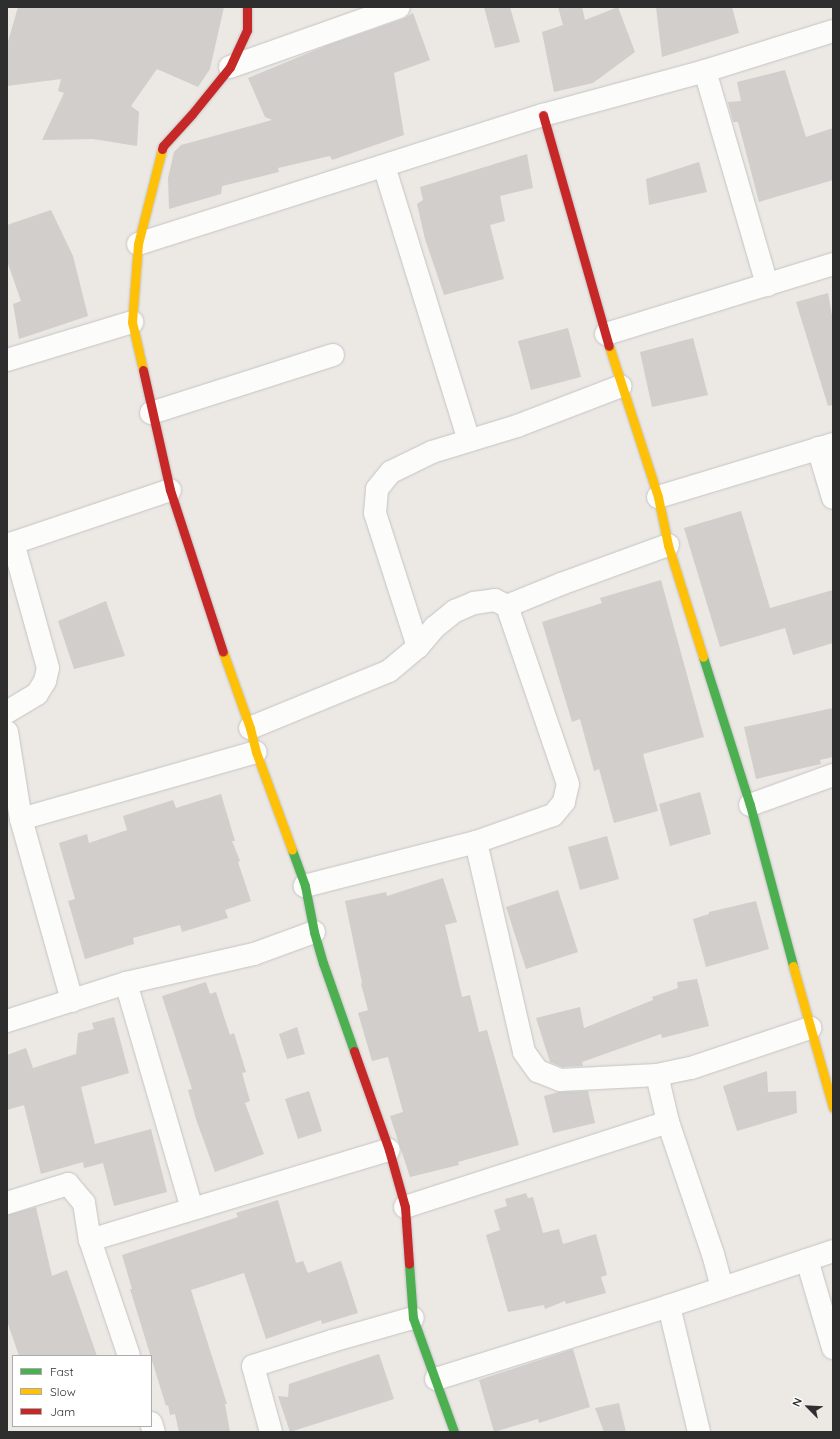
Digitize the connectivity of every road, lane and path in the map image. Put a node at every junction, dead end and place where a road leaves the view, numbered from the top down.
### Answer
1 (247, 7) edge
2 (399, 7) edge
3 (833, 31) edge
4 (230, 67) junction
5 (705, 71) junction
6 (543, 116) junction
7 (384, 166) junction
8 (138, 244) junction
9 (833, 264) edge
10 (767, 285) junction
11 (132, 322) junction
12 (606, 334) junction
13 (332, 355) dead end
14 (7, 360) edge
15 (621, 386) junction
16 (151, 413) junction
17 (469, 440) junction
18 (826, 446) edge
19 (170, 490) junction
20 (658, 496) junction
21 (833, 498) edge
22 (10, 544) edge
23 (668, 546) junction
24 (507, 606) junction
25 (418, 647) junction
26 (7, 712) edge
27 (250, 728) junction
28 (7, 732) edge
29 (256, 752) junction
30 (833, 775) edge
31 (750, 805) junction
32 (21, 819) junction
33 (476, 842) junction
34 (305, 886) junction
35 (314, 932) junction
36 (126, 983) junction
37 (72, 1001) junction
38 (7, 1021) edge
39 (810, 1028) junction
40 (657, 1075) junction
41 (833, 1107) edge
42 (668, 1122) junction
43 (389, 1150) junction
44 (7, 1203) edge
45 (405, 1207) junction
46 (192, 1209) junction
47 (90, 1240) junction
48 (833, 1251) edge
49 (807, 1260) junction
50 (722, 1288) junction
51 (669, 1306) junction
52 (414, 1318) junction
53 (833, 1348) edge
54 (129, 1355) edge
55 (436, 1379) junction
56 (271, 1432) edge
57 (454, 1432) edge
58 (699, 1432) edge

1 - 4 street
2 - 4 street
3 - 5 street
4 - 8 street
5 - 6 street
5 - 10 street
6 - 7 street
6 - 12 street
7 - 8 street
7 - 17 street
8 - 11 street
9 - 10 street
10 - 12 street
11 - 14 street
11 - 16 street
12 - 15 street
13 - 16 street
15 - 17 street
15 - 20 street
16 - 19 street
17 - 25 street
18 - 20 street
18 - 21 street
19 - 22 street
19 - 27 street
20 - 23 street
22 - 26 street
23 - 24 street
23 - 31 street
24 - 25 street
24 - 33 street
25 - 27 street
27 - 29 street
28 - 32 street
29 - 32 street
29 - 34 street
30 - 31 street
31 - 39 street
32 - 37 street
33 - 34 street
33 - 40 street
34 - 35 street
35 - 36 street
35 - 43 street
36 - 37 street
36 - 46 street
37 - 38 street
39 - 40 street
39 - 41 street
40 - 42 street
42 - 45 street
42 - 50 street
43 - 45 street
43 - 46 street
44 - 47 street
45 - 52 street
46 - 47 street
47 - 54 street
48 - 49 street
49 - 50 street
49 - 53 street
50 - 51 street
51 - 55 street
51 - 58 street
52 - 55 street
52 - 56 street
55 - 57 street

